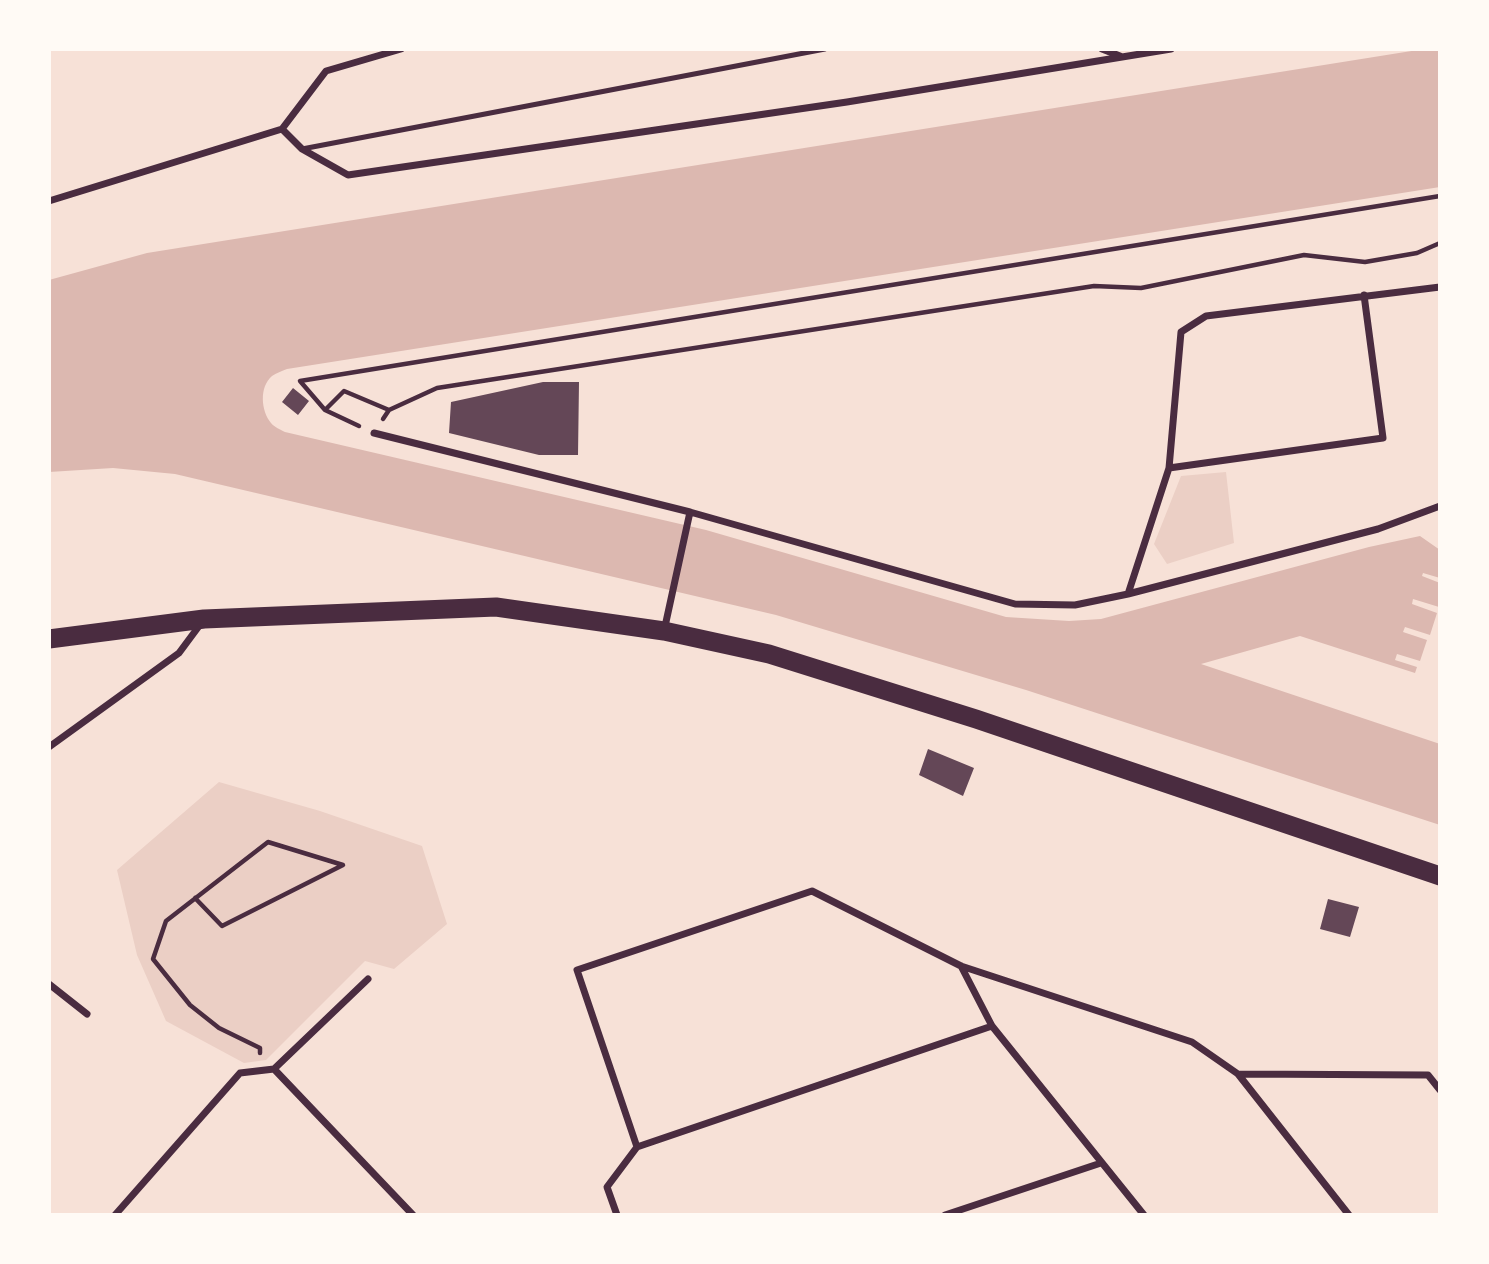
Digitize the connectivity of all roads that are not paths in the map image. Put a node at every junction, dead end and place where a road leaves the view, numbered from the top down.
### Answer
1 (401, 49) edge
2 (825, 49) edge
3 (1102, 49) edge
4 (1171, 49) edge
5 (1121, 57) junction
6 (282, 129) junction
7 (302, 149) junction
8 (49, 201) edge
9 (1440, 286) edge
10 (1364, 295) junction
11 (374, 433) road end
12 (1169, 468) junction
13 (1440, 506) edge
14 (690, 512) junction
15 (1128, 594) junction
16 (204, 620) junction
17 (664, 631) junction
18 (49, 639) edge
19 (49, 747) edge
20 (1440, 876) edge
21 (961, 966) junction
22 (368, 979) dead end
23 (49, 984) edge
24 (87, 1014) dead end
25 (992, 1026) junction
26 (274, 1069) junction
27 (1238, 1074) junction
28 (1440, 1090) edge
29 (637, 1147) junction
30 (1101, 1163) junction
31 (115, 1215) edge
32 (412, 1215) edge
33 (617, 1215) edge
34 (945, 1215) edge
35 (1144, 1215) edge
36 (1349, 1215) edge

1 - 6 street
2 - 7 lane
3 - 5 street
4 - 5 street
5 - 7 street
6 - 7 street
6 - 8 street
9 - 10 street
10 - 12 street
10 - 12 street
11 - 14 street
12 - 15 street
13 - 15 street
14 - 15 street
14 - 17 street
16 - 17 highway
16 - 18 highway
16 - 19 street
17 - 20 highway
21 - 25 street
21 - 27 street
21 - 29 street
22 - 26 street
23 - 24 street
25 - 29 street
25 - 30 street
26 - 31 street
26 - 32 street
27 - 28 street
27 - 36 street
29 - 33 street
30 - 34 street
30 - 35 street

